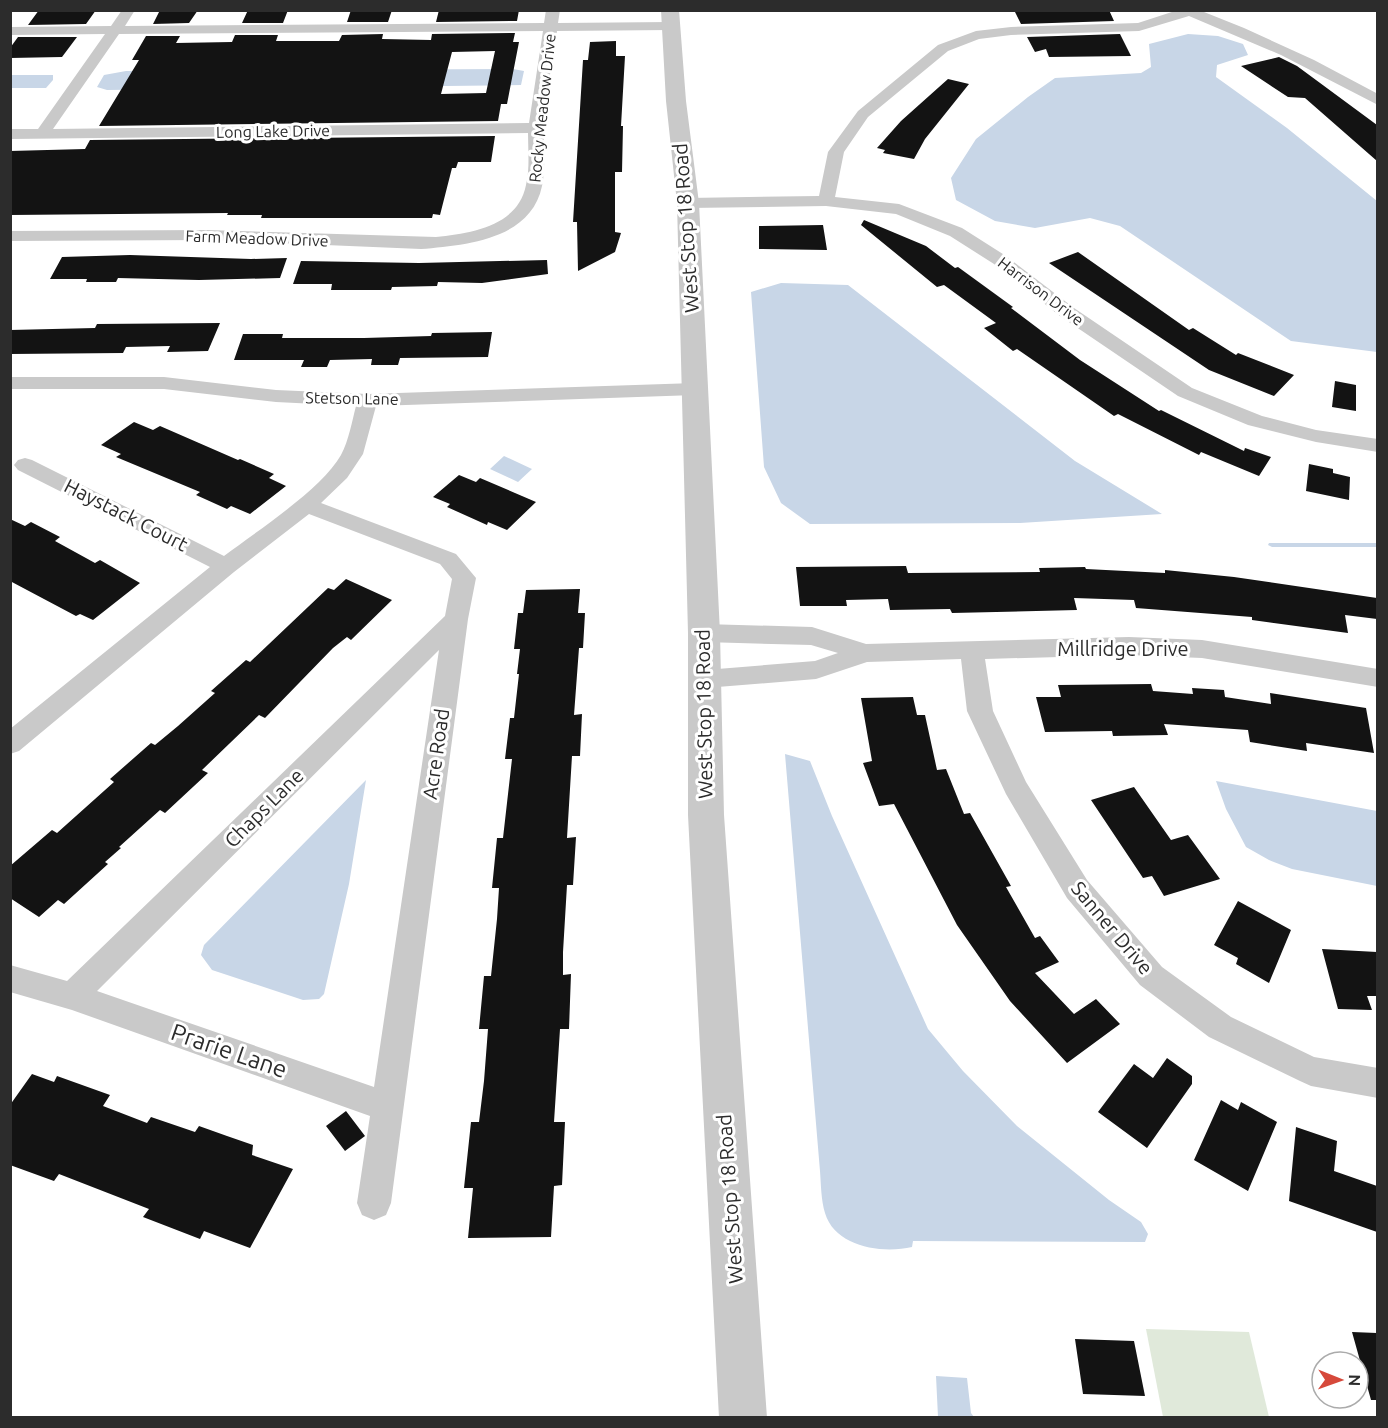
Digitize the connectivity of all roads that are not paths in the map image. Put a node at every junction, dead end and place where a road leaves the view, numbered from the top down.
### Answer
1 (129, 10) edge
2 (317, 10) edge
3 (553, 10) edge
4 (1192, 11) edge
5 (671, 18) edge
6 (550, 27) junction
7 (309, 28) junction
8 (115, 30) junction
9 (10, 31) edge
10 (1377, 100) edge
11 (536, 128) junction
12 (10, 134) edge
13 (42, 134) junction
14 (826, 201) junction
15 (688, 202) junction
16 (501, 228) joint
17 (10, 236) edge
18 (10, 383) edge
19 (694, 389) junction
20 (368, 400) junction
21 (1377, 446) edge
22 (25, 465) dead end
23 (306, 505) junction
24 (226, 566) junction
25 (456, 618) junction
26 (704, 633) junction
27 (972, 651) junction
28 (866, 653) junction
29 (705, 678) junction
30 (1377, 678) edge
31 (10, 744) edge
32 (10, 978) edge
33 (72, 996) junction
34 (1377, 1083) edge
35 (386, 1106) junction
36 (374, 1203) dead end
37 (743, 1418) edge

1 - 8 street
2 - 7 street
3 - 6 street, Rocky Meadow Drive
4 - 10 street
4 - 14 street
5 - 6 street
5 - 15 street, West Stop 18 Road
6 - 7 street
6 - 11 street, Rocky Meadow Drive
7 - 8 street
8 - 9 street
8 - 13 street
11 - 13 street, Long Lake Drive
11 - 16 street, Rocky Meadow Drive
12 - 13 street, Long Lake Drive
14 - 15 street, Harrison Drive
14 - 21 street, Harrison Drive
15 - 19 street, West Stop 18 Road
16 - 17 street, Farm Meadow Drive
18 - 20 street, Stetson Lane
19 - 20 street, Stetson Lane
19 - 26 street, West Stop 18 Road
20 - 23 street
22 - 24 street, Haystack Court
23 - 24 street
23 - 25 street, Acre Road
24 - 31 street
25 - 33 street, Chaps Lane
25 - 35 street, Acre Road
26 - 28 street, Millridge Drive
26 - 29 street, West Stop 18 Road
27 - 28 street, Millridge Drive
27 - 30 street, Millridge Drive
27 - 34 street, Sanner Drive
28 - 29 street, Millridge Drive
29 - 37 street, West Stop 18 Road
32 - 33 street
33 - 35 street, Prarie Lane
35 - 36 street, Acre Road

